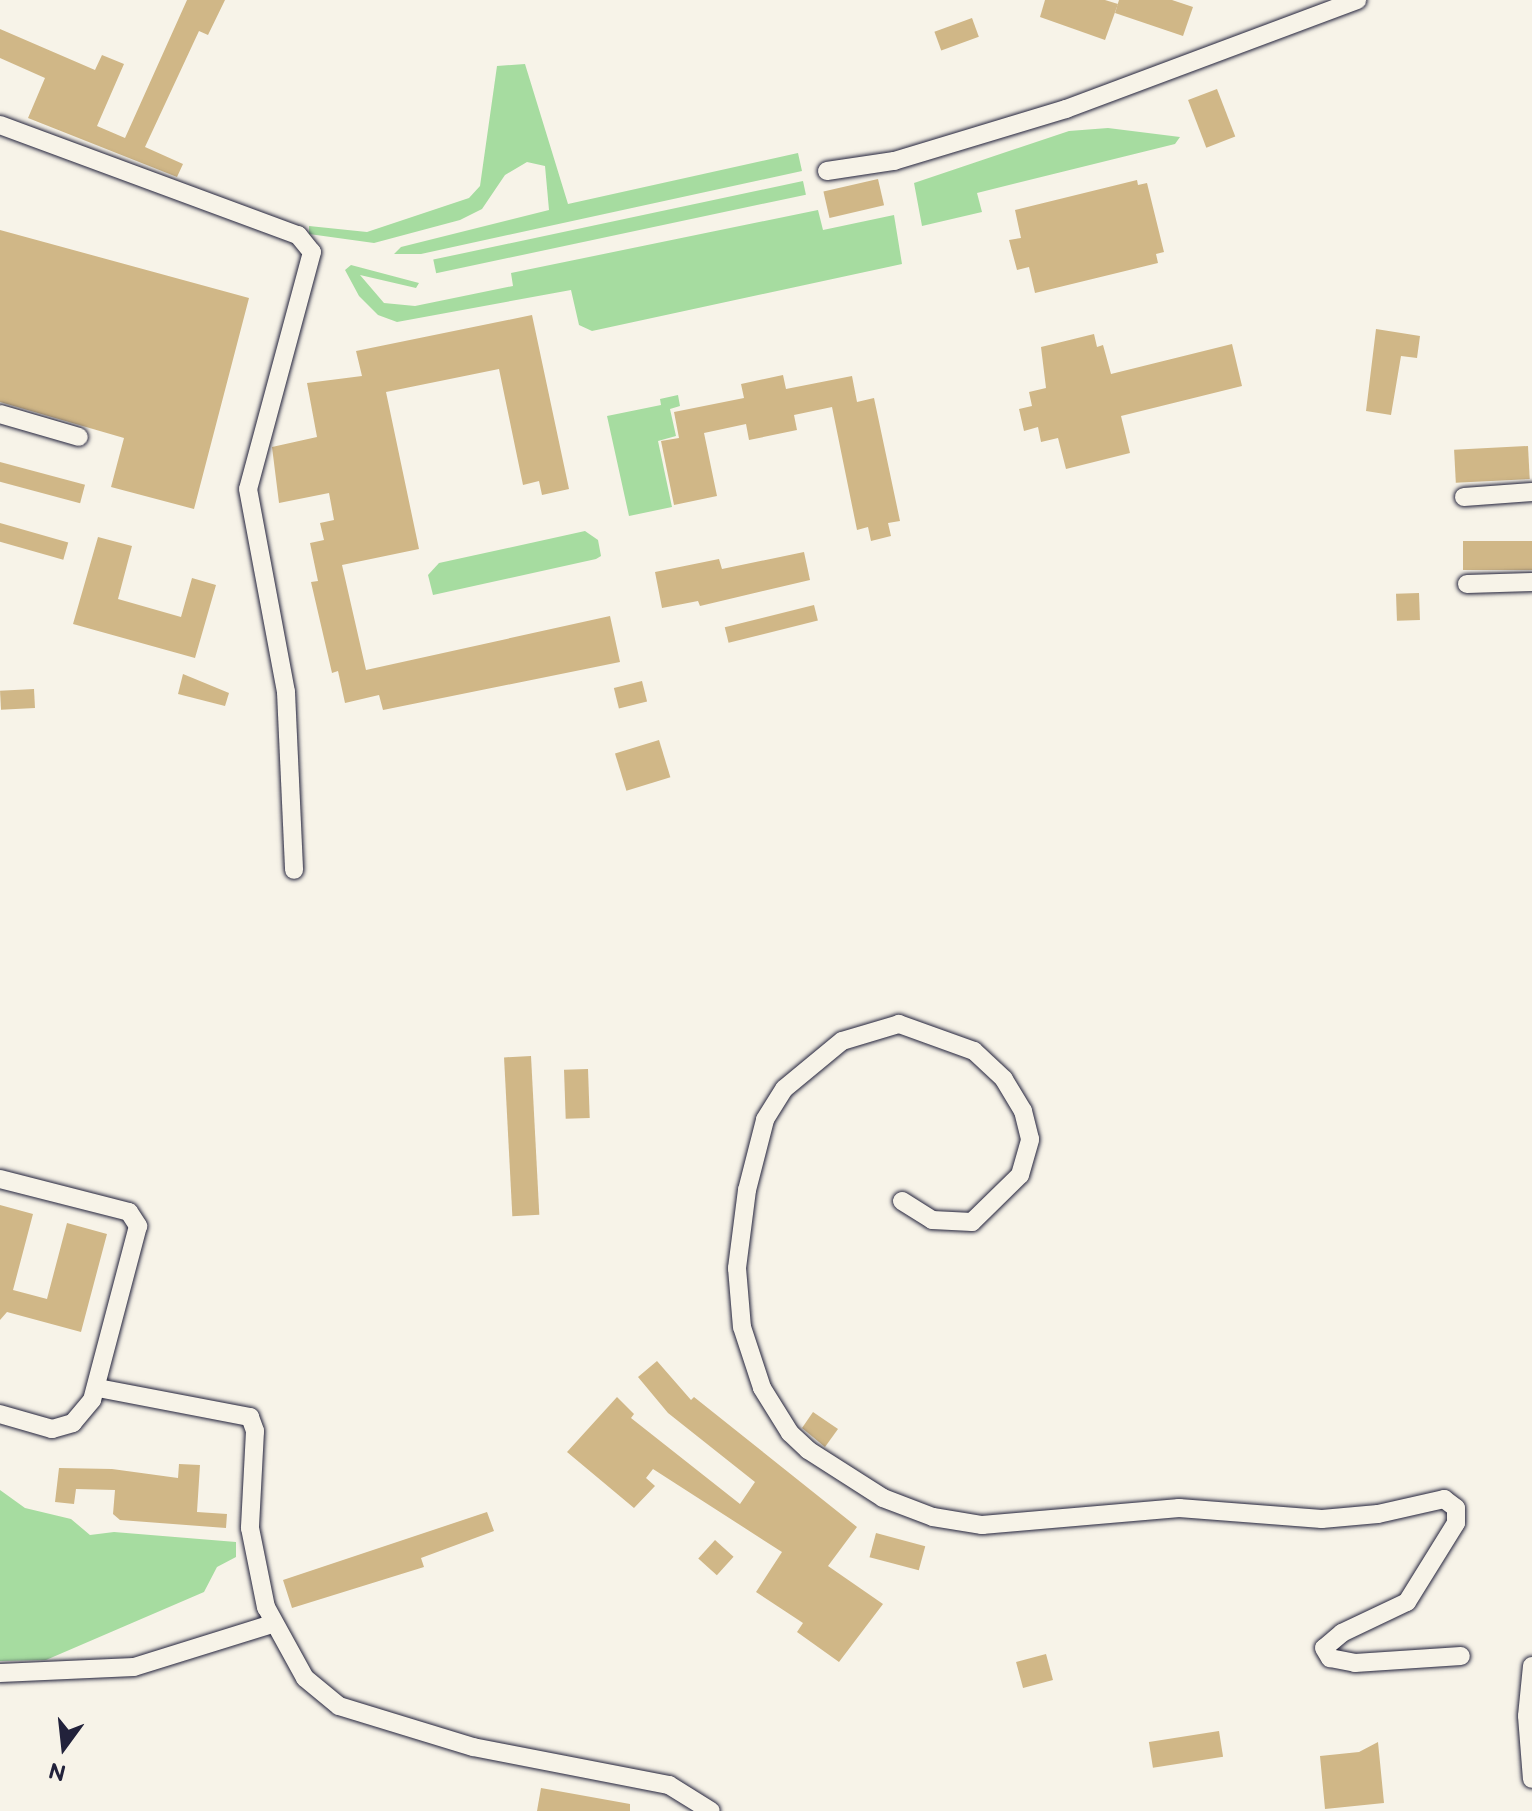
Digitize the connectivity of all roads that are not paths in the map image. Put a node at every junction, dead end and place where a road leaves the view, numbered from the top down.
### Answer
1 (1357, 0) edge
2 (0, 125) edge
3 (827, 171) dead end
4 (0, 414) edge
5 (79, 437) dead end
6 (1532, 492) edge
7 (1464, 497) dead end
8 (1532, 582) edge
9 (1467, 584) dead end
10 (294, 870) dead end
11 (0, 1179) edge
12 (902, 1201) dead end
13 (98, 1388) junction
14 (0, 1414) edge
15 (272, 1624) junction
16 (1461, 1656) dead end
17 (1532, 1666) edge
18 (0, 1673) edge
19 (1532, 1779) edge
20 (711, 1811) edge

1 - 3 street
2 - 10 street
4 - 5 street
6 - 7 street
8 - 9 street
11 - 13 street
12 - 16 street
13 - 14 street
13 - 15 street
15 - 18 street
15 - 20 street
17 - 19 street

